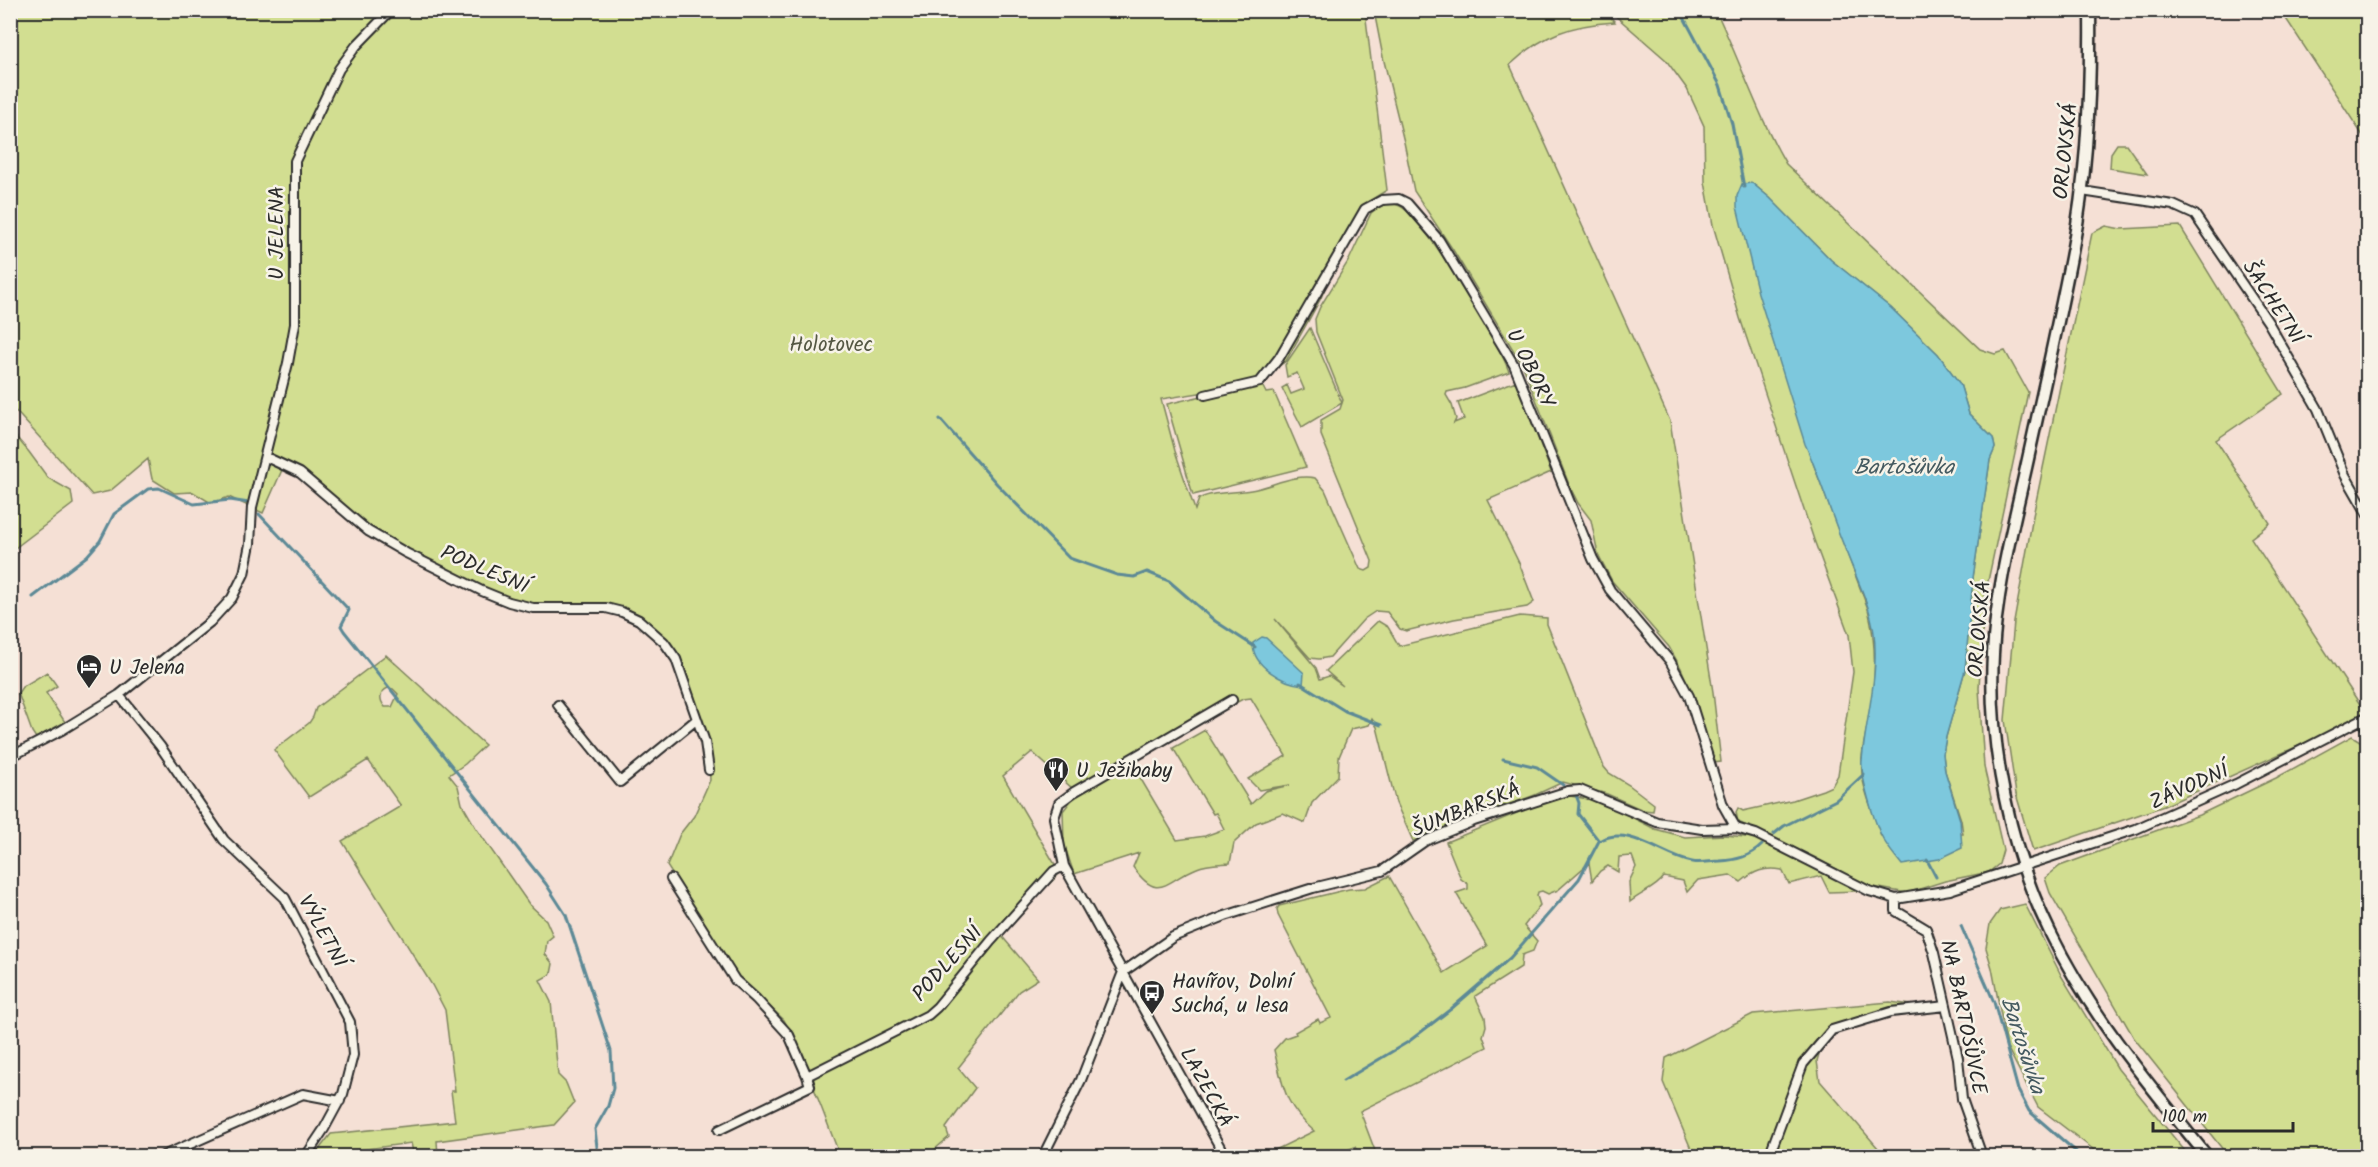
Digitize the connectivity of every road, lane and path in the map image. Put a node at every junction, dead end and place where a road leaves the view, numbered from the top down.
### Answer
1 (392, 10) edge
2 (2090, 10) edge
3 (2082, 191) junction
4 (1205, 395) dead end
5 (266, 457) junction
6 (2367, 515) edge
7 (119, 695) junction
8 (1232, 700) dead end
9 (558, 705) dead end
10 (2364, 718) edge
11 (696, 720) junction
12 (2367, 730) edge
13 (10, 757) edge
14 (709, 770) dead end
15 (1736, 828) junction
16 (1064, 866) junction
17 (2024, 866) junction
18 (671, 879) dead end
19 (1896, 899) junction
20 (1123, 972) junction
21 (1946, 1006) junction
22 (807, 1076) junction
23 (340, 1101) junction
24 (718, 1130) dead end
25 (163, 1156) edge
26 (306, 1156) edge
27 (1043, 1156) edge
28 (1225, 1156) edge
29 (1769, 1156) edge
30 (1982, 1156) edge
31 (2207, 1156) edge

1 - 5 street, U JELENA
2 - 3 street, ORLOVSKÁ
3 - 6 street, ŠACHETNÍ
3 - 17 street, ORLOVSKÁ
4 - 15 street, U OBORY
5 - 7 street, U JELENA
5 - 11 street, PODLESNÍ
7 - 13 street, U JELENA
7 - 23 street, VÝLETNÍ
8 - 16 street, LAZECKÁ
9 - 11 street
10 - 12 street
10 - 17 street, ZÁVODNÍ
11 - 14 street, PODLESNÍ
15 - 19 street, ŠUMBARSKÁ
15 - 20 street, ŠUMBARSKÁ
16 - 20 street, LAZECKÁ
16 - 22 street, PODLESNÍ
17 - 19 street, ŠUMBARSKÁ
17 - 31 street, ORLOVSKÁ
18 - 22 street
19 - 21 street, NA BARTOŠŮVCE
20 - 27 street
20 - 28 street, LAZECKÁ
21 - 29 street
21 - 30 street, NA BARTOŠŮVCE
22 - 24 street, PODLESNÍ
23 - 25 street
23 - 26 street, VÝLETNÍ

